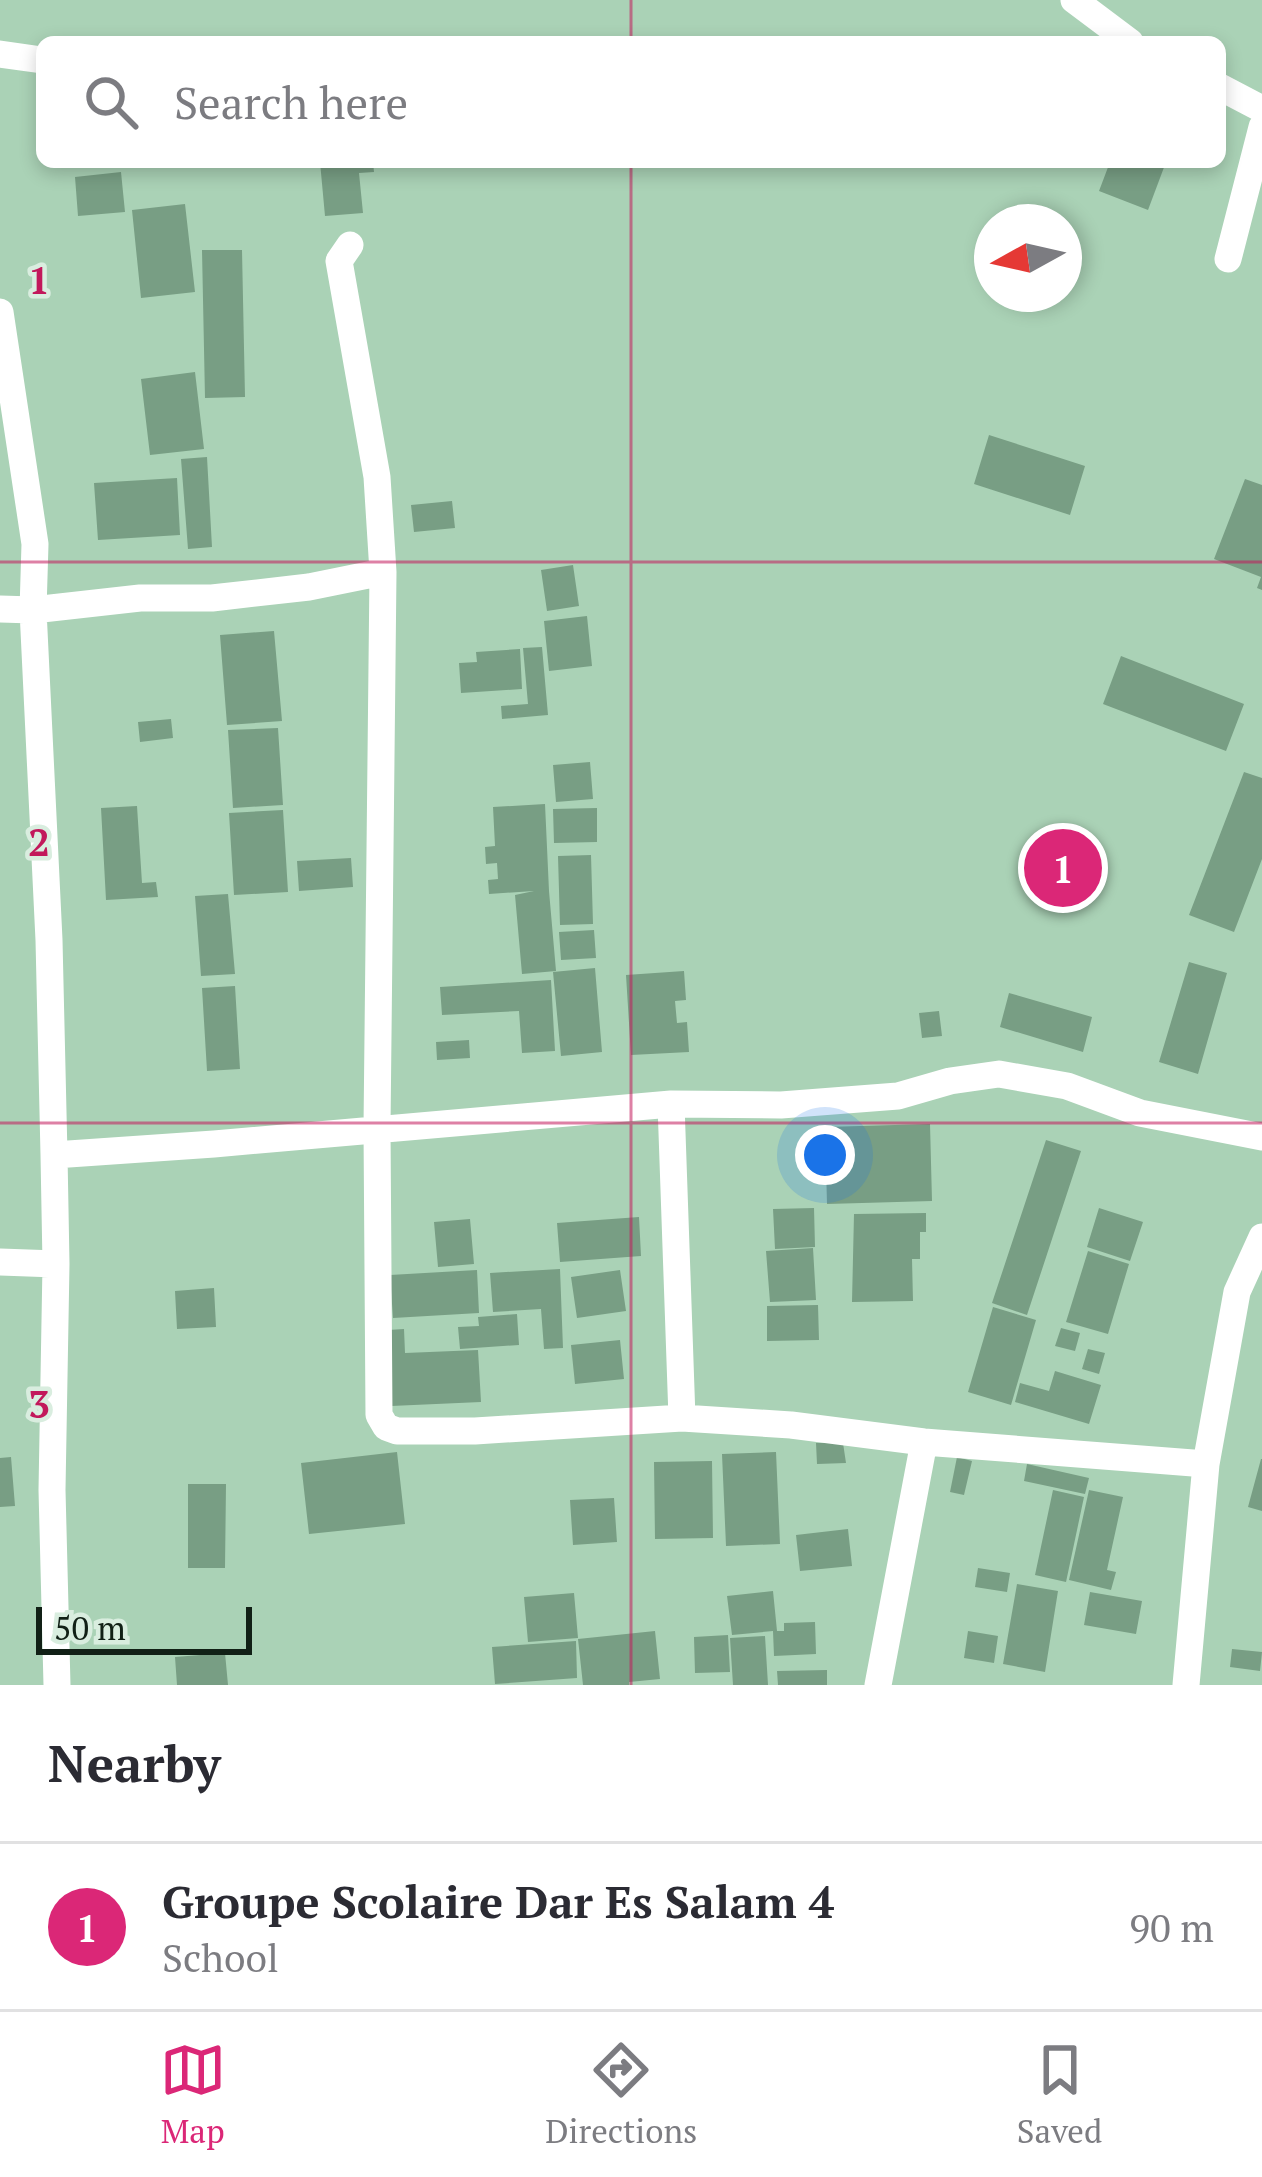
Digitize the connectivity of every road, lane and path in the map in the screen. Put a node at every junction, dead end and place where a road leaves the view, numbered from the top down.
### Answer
1 (1074, 0) edge
2 (1122, 36) edge
3 (0, 54) edge
4 (36, 59) edge
5 (1226, 91) edge
6 (1262, 109) edge
7 (1262, 127) edge
8 (350, 245) dead end
9 (1228, 259) dead end
10 (0, 312) edge
11 (382, 572) junction
12 (0, 609) edge
13 (33, 610) junction
14 (671, 1104) junction
15 (377, 1128) junction
16 (1262, 1137) edge
17 (54, 1155) junction
18 (1262, 1237) edge
19 (0, 1262) edge
20 (56, 1264) junction
21 (682, 1418) junction
22 (924, 1442) junction
23 (1205, 1464) junction
24 (57, 1685) edge
25 (878, 1685) edge
26 (1186, 1685) edge

1 - 2 street
3 - 4 street
5 - 6 street
7 - 9 street
8 - 11 street
10 - 13 street
11 - 13 street
11 - 15 street
12 - 13 street
13 - 17 street
14 - 15 street
14 - 16 street
14 - 21 street
15 - 17 street
15 - 21 street
17 - 20 street
18 - 23 street
19 - 20 street
20 - 24 street
21 - 22 street
22 - 23 street
22 - 25 street
23 - 26 street

